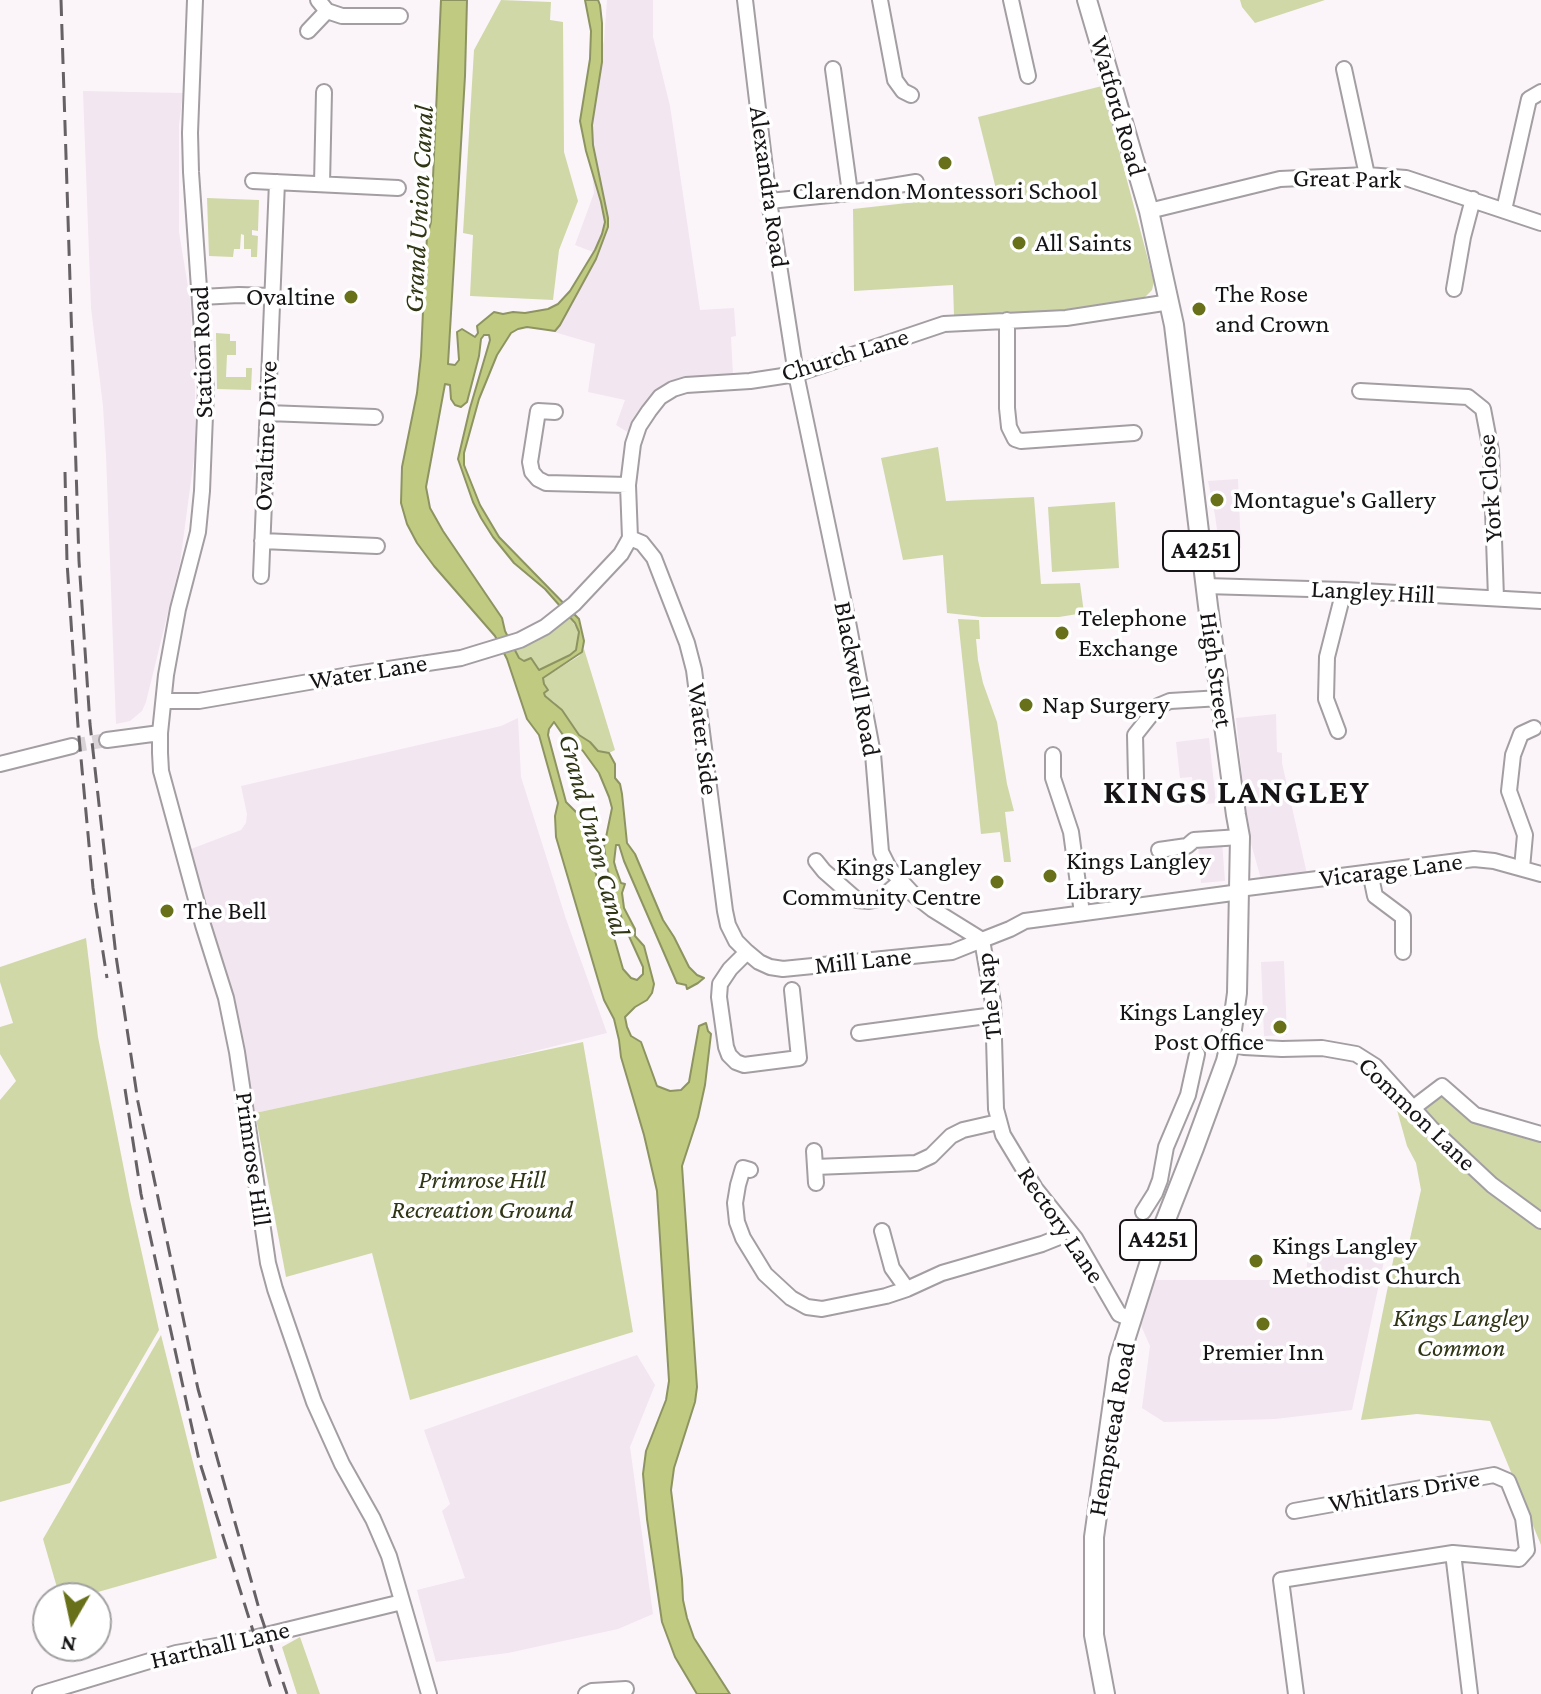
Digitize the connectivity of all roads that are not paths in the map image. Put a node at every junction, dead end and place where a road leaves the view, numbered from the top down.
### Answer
1 (195, 0) edge
2 (745, 0) edge
3 (880, 0) edge
4 (1011, 0) edge
5 (1087, 0) edge
6 (323, 5) edge
7 (400, 16) dead end
8 (308, 31) dead end
9 (833, 69) dead end
10 (1344, 69) dead end
11 (1028, 76) dead end
12 (324, 92) dead end
13 (1541, 92) edge
14 (911, 95) dead end
15 (1367, 175) junction
16 (253, 181) dead end
17 (277, 182) junction
18 (916, 182) dead end
19 (322, 184) junction
20 (398, 188) dead end
21 (850, 193) junction
22 (1473, 199) junction
23 (769, 201) junction
24 (1504, 210) junction
25 (1149, 211) junction
26 (1541, 223) edge
27 (1454, 289) dead end
28 (272, 296) junction
29 (201, 297) junction
30 (1170, 302) junction
31 (1007, 320) junction
32 (796, 374) junction
33 (1360, 391) dead end
34 (555, 412) dead end
35 (267, 413) junction
36 (375, 417) dead end
37 (1134, 433) dead end
38 (628, 485) junction
39 (630, 538) junction
40 (262, 541) junction
41 (377, 546) dead end
42 (261, 576) dead end
43 (1205, 586) junction
44 (1344, 590) junction
45 (1496, 598) junction
46 (1541, 601) edge
47 (1221, 698) junction
48 (164, 701) junction
49 (1534, 728) dead end
50 (1338, 731) dead end
51 (160, 733) junction
52 (107, 740) tunnel mouth
53 (72, 746) tunnel mouth
54 (1053, 755) dead end
55 (0, 764) edge
56 (1136, 778) dead end
57 (1240, 837) junction
58 (1159, 850) dead end
59 (816, 861) dead end
60 (1522, 868) junction
61 (1370, 872) junction
62 (1541, 874) edge
63 (901, 881) junction
64 (1240, 891) junction
65 (1082, 913) junction
66 (982, 940) junction
67 (747, 952) junction
68 (1403, 952) dead end
69 (792, 990) dead end
70 (994, 1015) junction
71 (859, 1033) dead end
72 (1230, 1044) junction
73 (1197, 1054) dead end
74 (1413, 1108) junction
75 (998, 1122) junction
76 (1541, 1134) edge
77 (1170, 1139) junction
78 (1194, 1148) junction
79 (814, 1151) dead end
80 (815, 1167) junction
81 (743, 1168) dead end
82 (816, 1183) dead end
83 (1143, 1212) dead end
84 (1541, 1221) edge
85 (1067, 1228) junction
86 (882, 1231) dead end
87 (907, 1289) junction
88 (1133, 1320) junction
89 (1294, 1511) dead end
90 (1453, 1553) junction
91 (402, 1602) junction
92 (626, 1689) dead end
93 (40, 1694) edge
94 (429, 1694) edge
95 (586, 1694) edge
96 (1105, 1694) edge
97 (1296, 1694) edge
98 (1470, 1694) edge

1 - 29 street, Station Road
2 - 23 street, Alexandra Road
3 - 14 street
4 - 11 street
5 - 25 main road, Watford Road / A4251
6 - 7 street
6 - 8 street
9 - 21 street
10 - 15 street
12 - 19 street
13 - 24 street
15 - 22 street, Great Park
15 - 25 street, Great Park
16 - 17 street
17 - 19 street
17 - 28 street, Ovaltine Drive
18 - 21 street
19 - 20 street
21 - 23 street
22 - 24 street, Great Park
22 - 27 street
23 - 32 street, Alexandra Road
24 - 26 street, Great Park
25 - 30 main road, High Street / A4251
28 - 29 street
28 - 35 street, Ovaltine Drive
29 - 48 street, Station Road
30 - 31 street, Church Lane
30 - 43 main road, High Street / A4251
31 - 32 street, Church Lane
31 - 37 street
32 - 38 street, Church Lane
32 - 63 street, Blackwell Road
33 - 45 street, York Close
34 - 38 street
35 - 36 street
35 - 40 street, Ovaltine Drive
38 - 39 street, Church Lane
39 - 48 street, Water Lane
39 - 67 street, Water Side
40 - 41 street
40 - 42 street, Ovaltine Drive
43 - 44 street, Langley Hill
43 - 47 main road, High Street / A4251
44 - 45 street, Langley Hill
44 - 50 street
45 - 46 street, Langley Hill
47 - 56 street
47 - 57 main road, High Street / A4251
48 - 51 street, Primrose Hill
49 - 60 street
51 - 52 street
51 - 91 street, Primrose Hill
53 - 55 street
54 - 65 street
57 - 58 street
57 - 64 main road, High Street / A4251
59 - 63 street
60 - 61 street, Vicarage Lane
60 - 62 street, Vicarage Lane
61 - 64 street, Vicarage Lane
61 - 68 street
63 - 66 street, Blackwell Road
64 - 65 street, The Nap
64 - 72 main road, Hempstead Road / A4251
65 - 66 street, The Nap
66 - 67 street, Mill Lane
66 - 70 street, The Nap
67 - 69 street
70 - 71 street
70 - 75 street, The Nap
72 - 74 street, Common Lane
72 - 78 main road, Hempstead Road / A4251
73 - 77 street
74 - 76 street
74 - 84 street, Common Lane
75 - 80 street
75 - 85 street, Rectory Lane
77 - 78 street
77 - 83 street
78 - 88 main road, Hempstead Road / A4251
79 - 80 street
80 - 82 street
81 - 87 street
85 - 87 street
85 - 88 street, Rectory Lane
86 - 87 street
88 - 96 main road, Hempstead Road / A4251
89 - 90 street, Whitlars Drive
90 - 97 street
90 - 98 street
91 - 93 street, Harthall Lane
91 - 94 street, Primrose Hill
92 - 95 street

